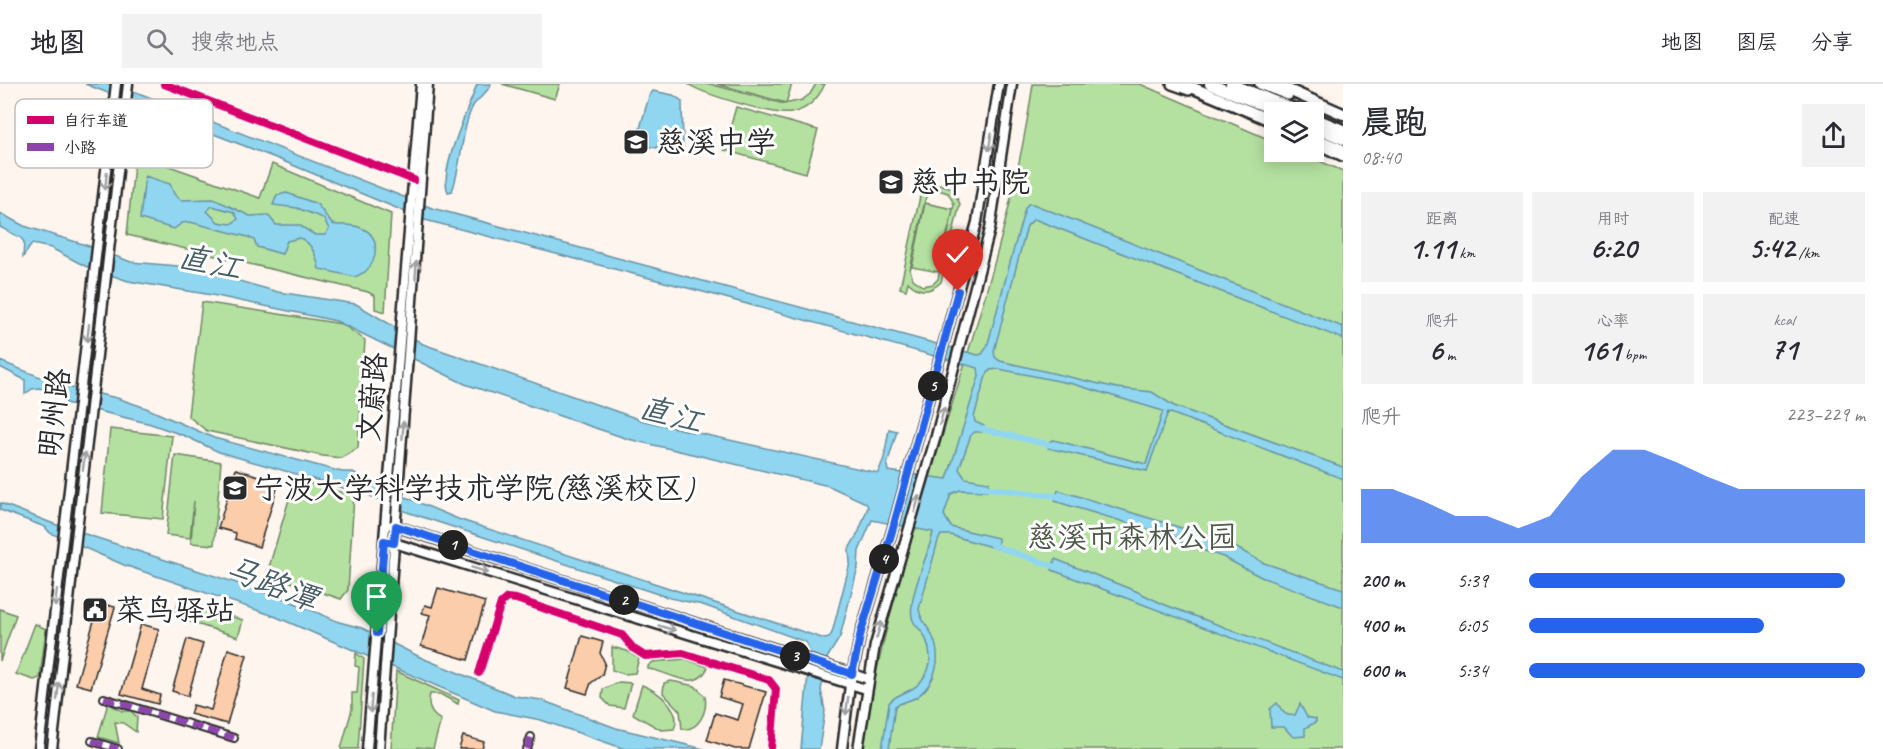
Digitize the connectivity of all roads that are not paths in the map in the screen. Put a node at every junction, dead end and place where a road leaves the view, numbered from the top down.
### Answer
1 (116, 84) edge
2 (164, 84) edge
3 (421, 84) edge
4 (428, 84) edge
5 (999, 84) edge
6 (1012, 84) edge
7 (1172, 84) edge
8 (1184, 84) edge
9 (1210, 84) edge
10 (1231, 84) edge
11 (1260, 84) edge
12 (1275, 84) edge
13 (114, 99) edge
14 (203, 99) edge
15 (1276, 102) edge
16 (213, 103) edge
17 (1264, 106) edge
18 (1343, 117) edge
19 (1264, 118) edge
20 (1264, 118) edge
21 (1324, 122) edge
22 (1343, 130) edge
23 (1324, 131) edge
24 (1343, 139) edge
25 (1324, 142) edge
26 (1324, 147) edge
27 (1343, 150) edge
28 (1343, 156) edge
29 (107, 168) edge
30 (119, 168) edge
31 (414, 180) junction
32 (417, 202) junction
33 (407, 327) junction
34 (386, 523) junction
35 (396, 526) junction
36 (384, 541) junction
37 (394, 543) junction
38 (479, 673) dead end
39 (852, 674) junction
40 (868, 679) junction
41 (850, 685) junction
42 (866, 689) junction
43 (104, 698) dead end
44 (531, 737) dead end
45 (234, 738) dead end
46 (92, 741) dead end
47 (39, 749) edge
48 (52, 749) edge
49 (118, 749) edge
50 (367, 749) edge
51 (379, 749) edge
52 (527, 749) edge
53 (771, 749) edge
54 (842, 749) edge
55 (858, 749) edge

1 -> 13 main road, 明州路
2 - 14 street
3 - 31 main road, 文蔚路
4 - 32 main road, 文蔚路
5 -> 39 main road
40 -> 6 main road
7 - 19 main road
8 - 20 highway
9 - 17 highway
10 - 15 highway
11 - 18 main road
12 - 18 highway
16 - 31 street
21 - 22 highway
23 - 24 highway
25 - 27 highway
26 - 28 main road
29 -> 47 main road, 明州路
48 -> 30 main road, 明州路
31 - 32 main road, 文蔚路
32 - 33 main road, 文蔚路
33 - 34 main road, 文蔚路
35 -> 33 main road, 文蔚路
34 - 35 main road
34 - 36 main road, 文蔚路
35 - 37 main road, 文蔚路
35 - 39 main road
36 - 37 main road
36 -> 50 main road, 文蔚路
37 -> 41 main road
37 - 51 main road, 文蔚路
38 - 53 street
39 - 40 main road
39 - 41 main road
40 - 42 main road
41 - 42 main road
41 -> 54 main road
42 - 55 main road
43 - 45 street
44 - 52 street
46 - 49 street

